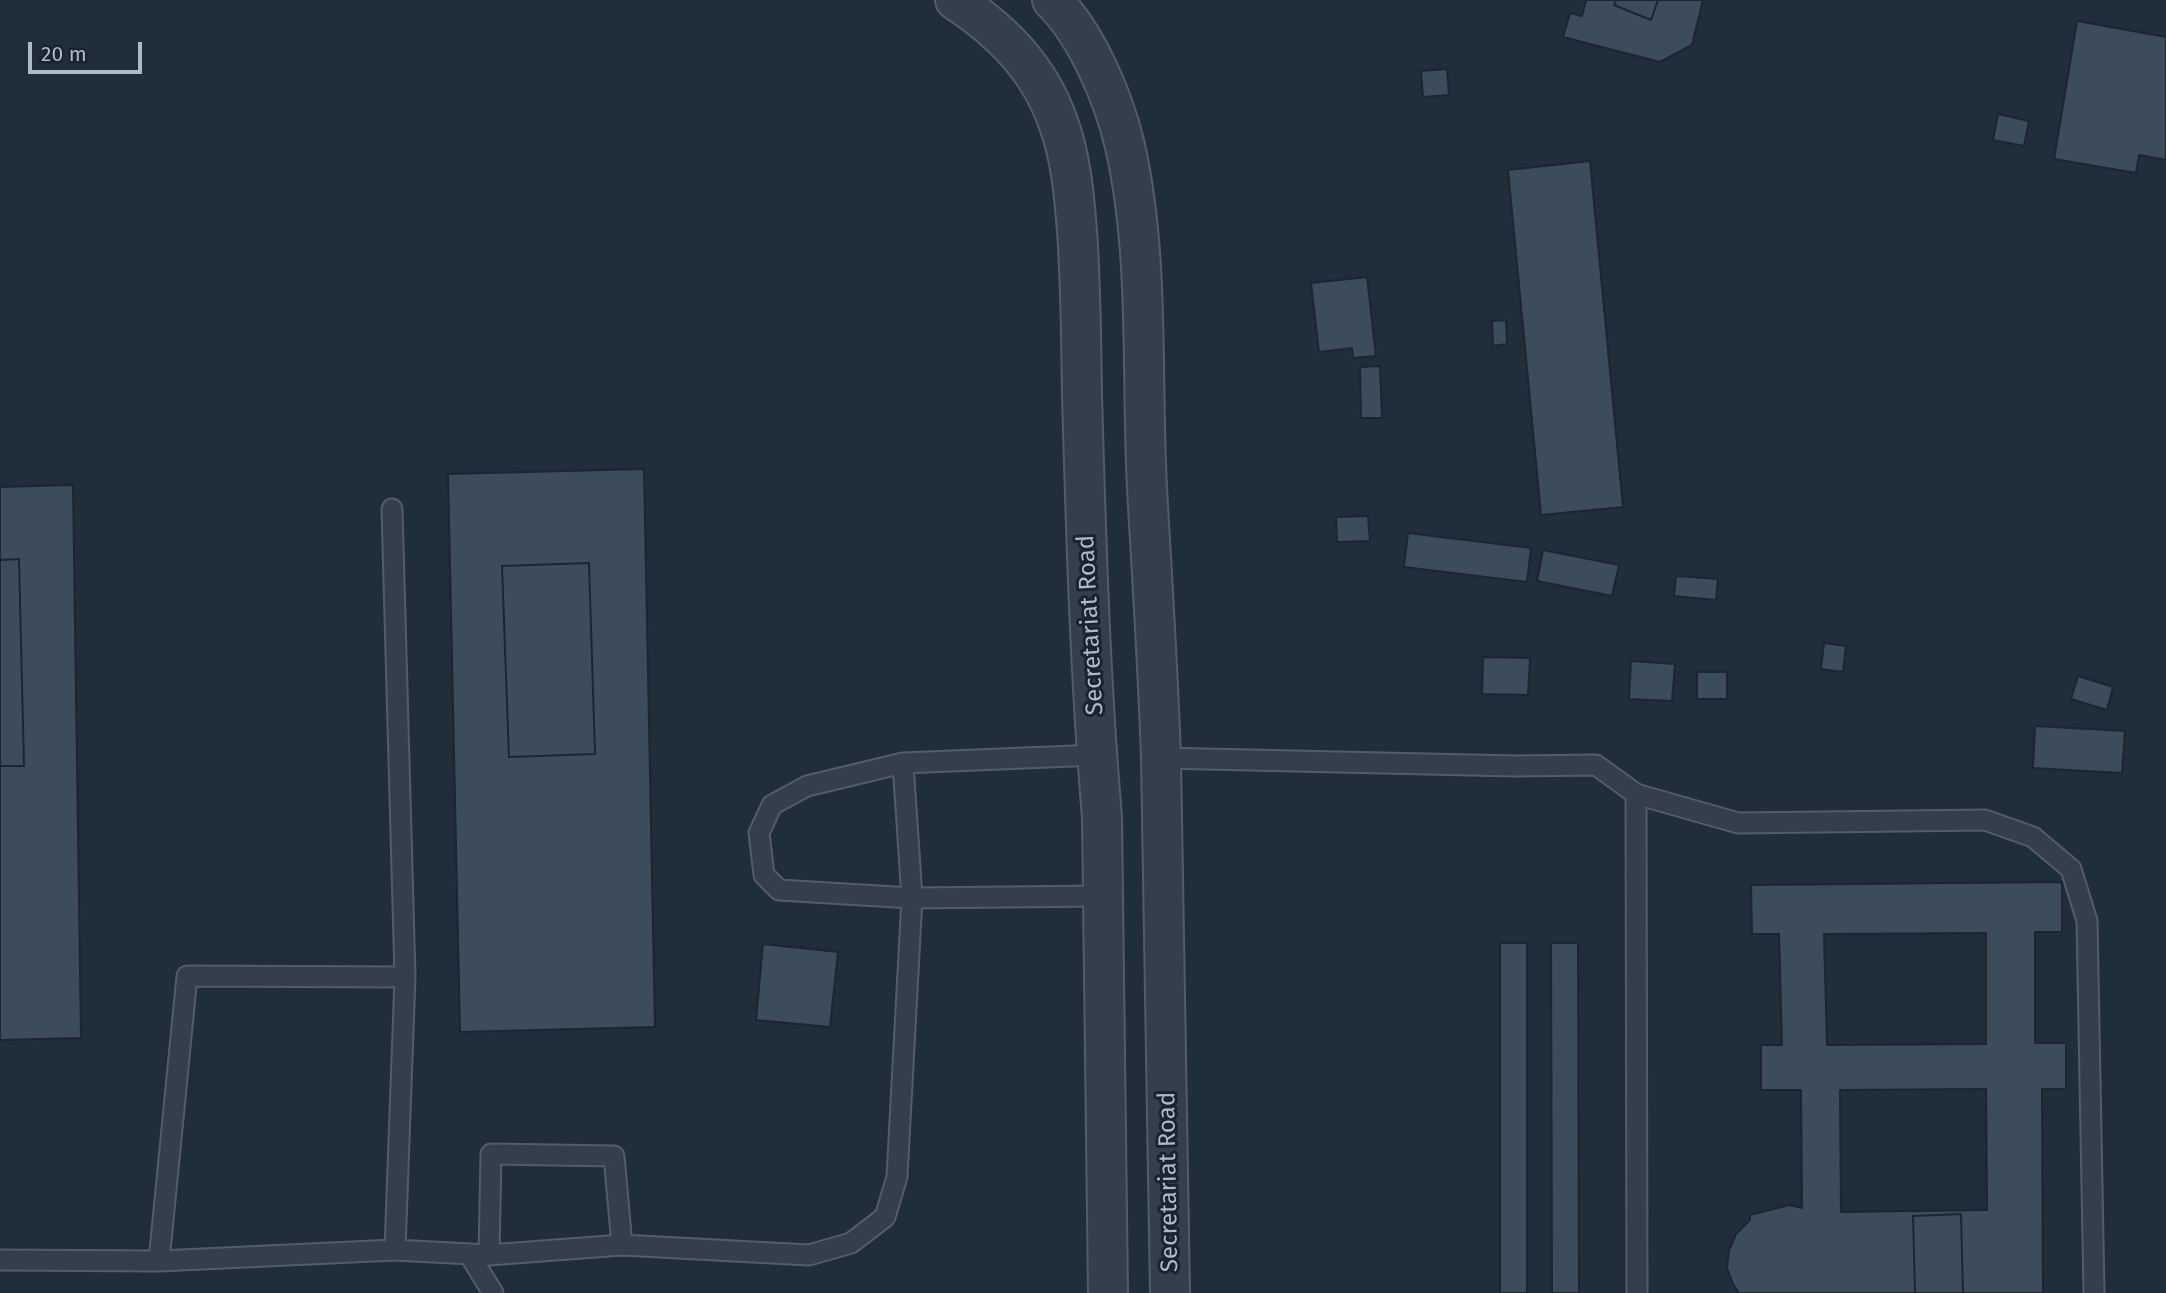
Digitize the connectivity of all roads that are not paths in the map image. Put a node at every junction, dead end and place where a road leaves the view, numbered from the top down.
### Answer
1 (955, 0) edge
2 (1052, 0) edge
3 (391, 509) dead end
4 (1097, 755) junction
5 (1161, 758) junction
6 (903, 763) junction
7 (1636, 794) junction
8 (1102, 817) junction
9 (1161, 819) junction
10 (1101, 896) junction
11 (912, 898) junction
12 (405, 977) junction
13 (622, 1245) junction
14 (395, 1250) junction
15 (469, 1254) junction
16 (489, 1255) junction
17 (0, 1260) edge
18 (159, 1261) junction
19 (493, 1293) edge
20 (1108, 1293) edge
21 (1170, 1293) edge
22 (1637, 1293) edge
23 (2094, 1293) edge

1 - 4 street, Secretariat Road
2 - 5 street, Secretariat Road
3 - 12 lane
4 - 6 lane
4 - 8 street, Secretariat Road
5 - 7 lane
5 - 9 street, Secretariat Road
6 - 11 lane
6 - 11 lane
7 - 22 lane
7 - 23 lane
8 - 9 street
8 - 10 street, Secretariat Road
9 - 21 street, Secretariat Road
10 - 11 lane
10 - 20 street, Secretariat Road
11 - 13 lane
12 - 14 lane
12 - 18 lane
13 - 16 lane
13 - 16 lane
14 - 15 lane
14 - 18 lane
15 - 16 lane
15 - 19 lane
17 - 18 lane

